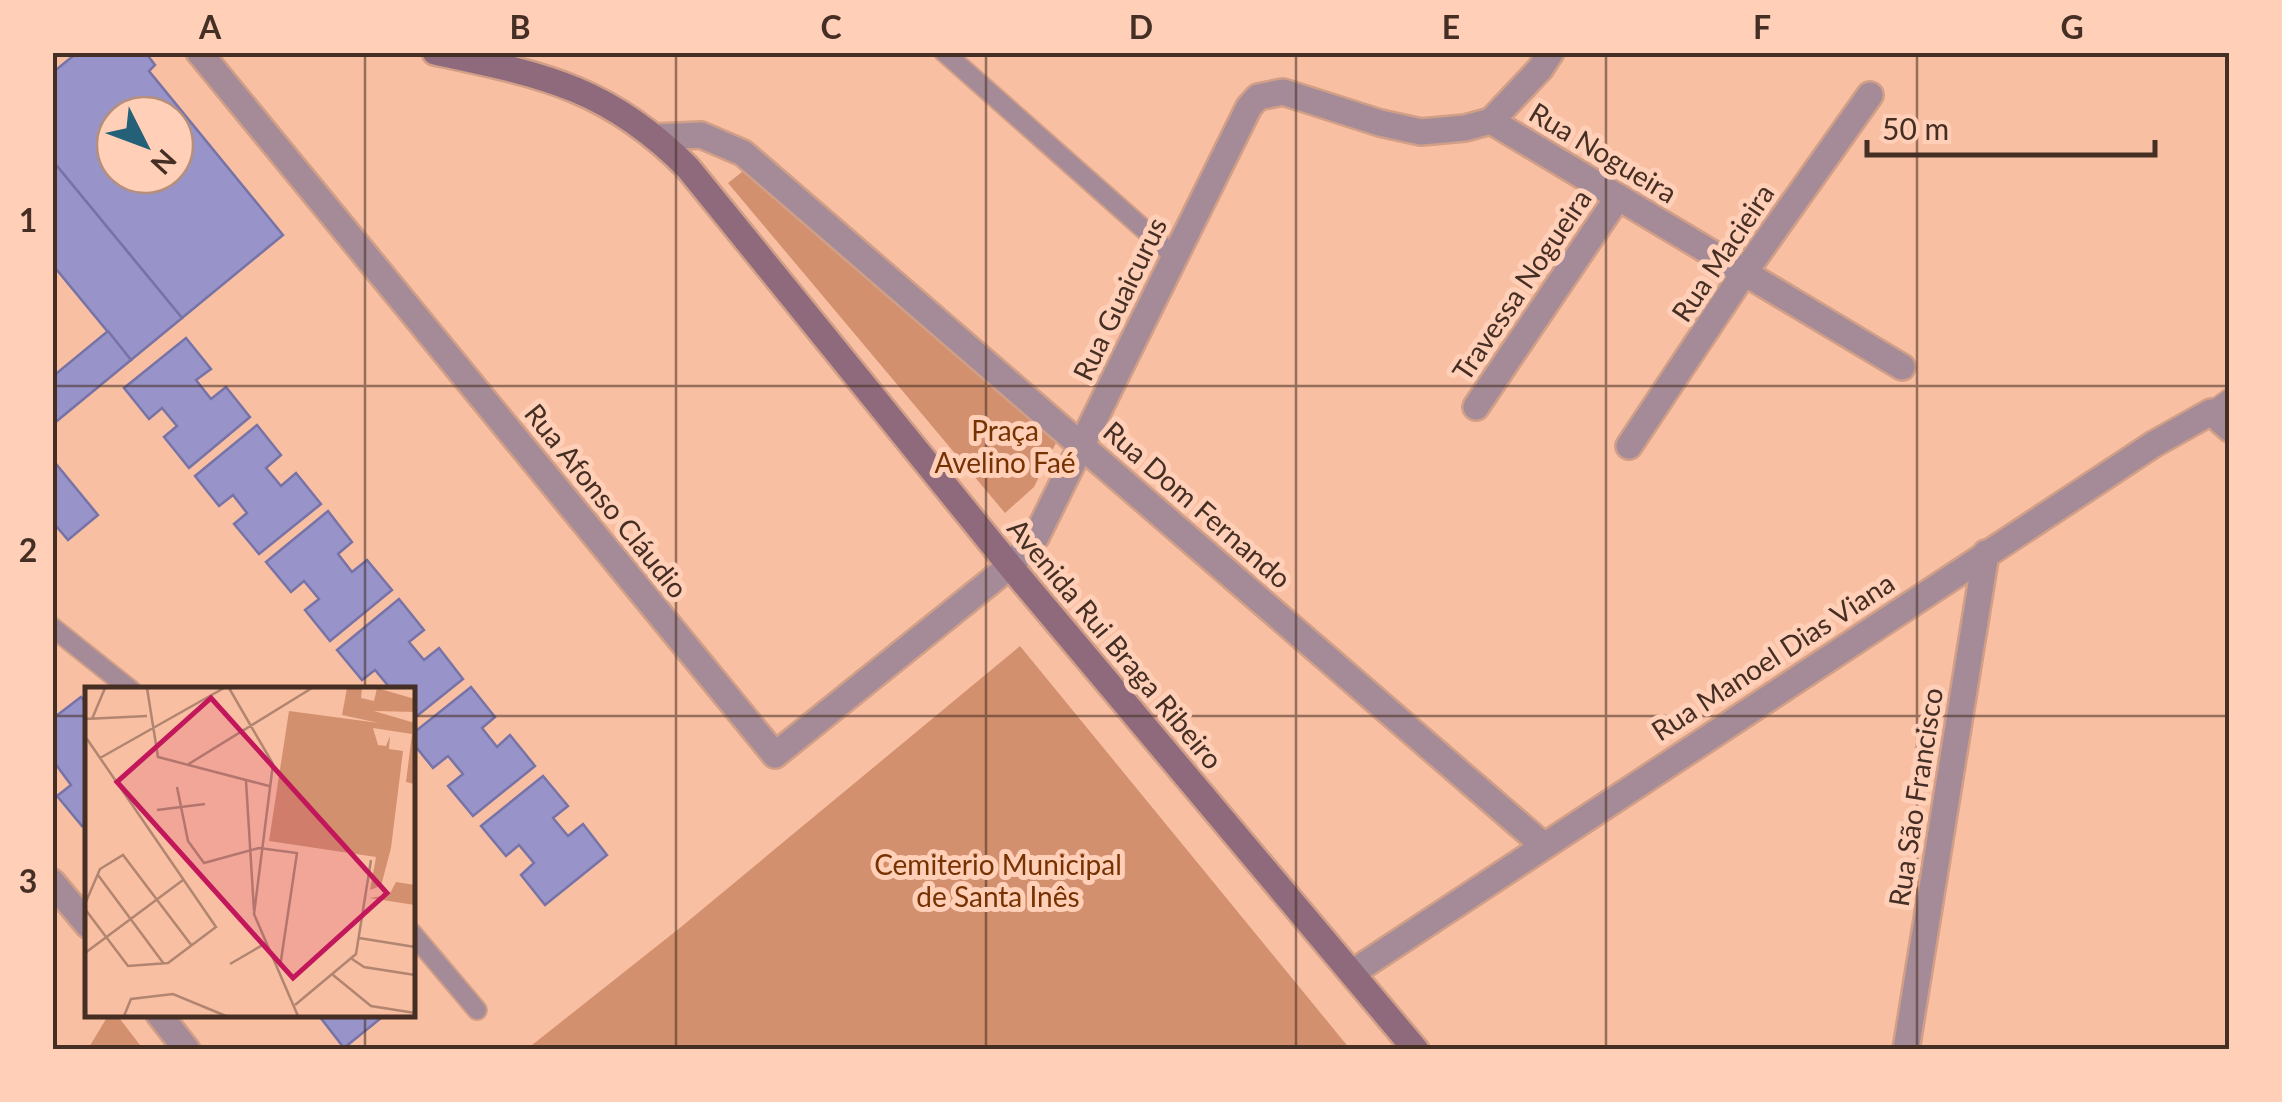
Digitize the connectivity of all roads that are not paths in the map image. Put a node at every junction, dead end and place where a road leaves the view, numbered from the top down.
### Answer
1 (199, 52) edge
2 (435, 52) edge
3 (944, 52) edge
4 (1551, 52) edge
5 (1870, 95) dead end
6 (1249, 107) joint
7 (1491, 121) junction
8 (656, 136) junction
9 (1618, 197) junction
10 (1173, 255) junction
11 (1744, 272) junction
12 (1902, 367) dead end
13 (1476, 407) dead end
14 (2223, 413) edge
15 (1083, 446) junction
16 (1629, 446) dead end
17 (1986, 553) junction
18 (1010, 566) junction
19 (52, 627) edge
20 (127, 687) edge
21 (1544, 845) junction
22 (52, 882) edge
23 (85, 922) edge
24 (415, 937) edge
25 (1352, 974) junction
26 (477, 1010) dead end
27 (161, 1017) edge
28 (187, 1050) edge
29 (1416, 1050) edge
30 (1906, 1050) edge

1 - 18 street, Rua Afonso Cláudio
2 - 8 main road, Avenida Rui Braga Ribeiro
3 - 10 lane
4 - 7 street
5 - 11 street, Rua Macieira
6 - 7 street, Rua Nogueira
6 - 10 street, Rua Guaicurus
7 - 9 street, Rua Nogueira
8 - 15 street, Rua Dom Fernando
8 - 18 main road, Avenida Rui Braga Ribeiro
9 - 11 street, Rua Nogueira
9 - 13 street, Travessa Nogueira
10 - 15 street, Rua Guaicurus
11 - 12 street, Rua Nogueira
11 - 16 street, Rua Macieira
14 - 17 street, Rua Manoel Dias Viana
15 - 18 street, Rua Guaicurus
15 - 21 street, Rua Dom Fernando
17 - 21 street, Rua Manoel Dias Viana
17 - 30 street, Rua São Francisco
18 - 25 main road, Avenida Rui Braga Ribeiro
19 - 20 lane
21 - 25 street, Rua Manoel Dias Viana
22 - 23 street
24 - 26 lane
25 - 29 main road, Avenida Rui Braga Ribeiro
27 - 28 street

